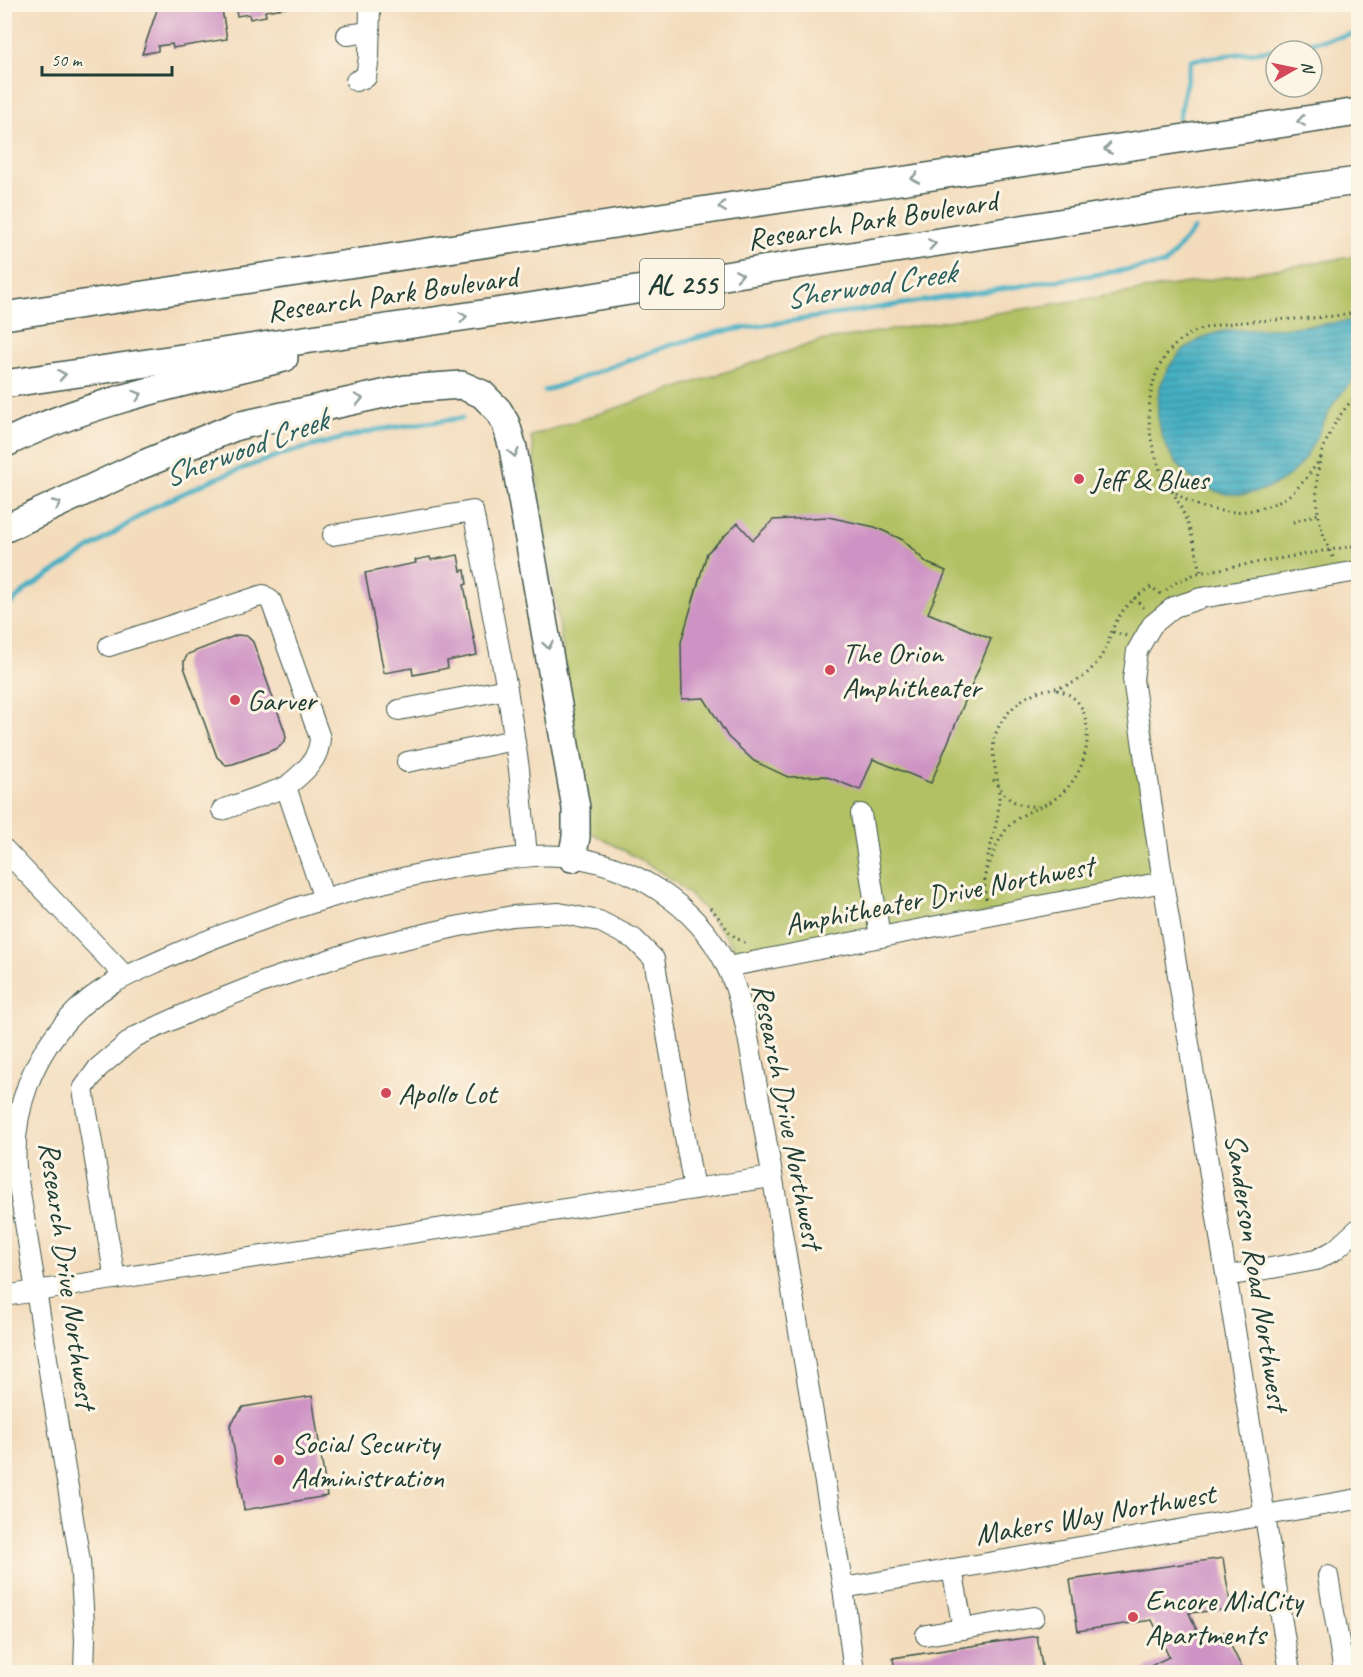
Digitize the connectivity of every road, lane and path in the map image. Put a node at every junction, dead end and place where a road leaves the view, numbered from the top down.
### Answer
1 (370, 4) edge
2 (369, 32) junction
3 (347, 35) dead end
4 (356, 81) dead end
5 (1359, 112) edge
6 (1359, 181) edge
7 (128, 296) junction
8 (4, 303) edge
9 (1359, 312) edge
10 (4, 316) edge
11 (420, 323) junction
12 (4, 384) edge
13 (1359, 394) edge
14 (4, 444) edge
15 (1321, 458) junction
16 (1164, 479) junction
17 (1318, 514) junction
18 (1293, 522) dead end
19 (4, 529) edge
20 (333, 535) dead end
21 (1359, 545) edge
22 (1330, 550) junction
23 (1201, 572) junction
24 (1351, 572) edge
25 (1134, 598) junction
26 (1152, 603) dead end
27 (1146, 609) junction
28 (1140, 615) dead end
29 (1132, 628) dead end
30 (1112, 631) junction
31 (1128, 636) junction
32 (1125, 644) dead end
33 (109, 646) dead end
34 (507, 689) junction
35 (1052, 689) junction
36 (399, 710) dead end
37 (514, 740) junction
38 (407, 762) dead end
39 (995, 781) junction
40 (286, 787) junction
41 (1039, 806) junction
42 (222, 810) dead end
43 (861, 814) dead end
44 (4, 849) edge
45 (527, 856) junction
46 (572, 858) junction
47 (1163, 882) junction
48 (984, 883) junction
49 (324, 899) junction
50 (987, 903) dead end
51 (710, 907) dead end
52 (880, 937) junction
53 (755, 945) dead end
54 (727, 967) junction
55 (124, 976) junction
56 (772, 1177) junction
57 (693, 1189) junction
58 (1359, 1229) edge
59 (1227, 1276) junction
60 (115, 1279) junction
61 (36, 1292) junction
62 (4, 1296) edge
63 (1359, 1499) edge
64 (1266, 1515) junction
65 (952, 1569) junction
66 (1328, 1576) dead end
67 (843, 1588) junction
68 (1034, 1617) dead end
69 (963, 1629) junction
70 (926, 1635) dead end
71 (84, 1672) edge
72 (854, 1672) edge
73 (1290, 1672) edge
74 (1344, 1672) edge

1 - 2 street
2 - 3 street
2 - 4 street
5 -> 7 highway, Research Park Boulevard / AL 255
11 -> 6 highway, Research Park Boulevard / AL 255
7 - 8 highway
7 - 10 highway, Research Park Boulevard / AL 255
9 - 16 path
12 -> 11 highway, Research Park Boulevard / AL 255
14 -> 11 highway
13 - 15 path
15 - 16 path
15 - 17 path
16 - 23 path
17 - 18 path
17 - 22 path
19 -> 46 highway
20 - 34 street
21 - 22 path
22 - 23 path
22 - 24 path
23 - 25 path
24 - 47 street, Sanderson Road Northwest
25 - 27 path
25 - 30 path
26 - 27 path
27 - 28 path
29 - 31 path
30 - 31 path
30 - 35 path
31 - 32 path
33 - 40 street
34 - 36 street
34 - 37 street
35 - 39 path
35 - 41 path
37 - 38 street
37 - 45 street
39 - 41 path
39 - 48 path
40 - 42 street
40 - 49 street
41 - 48 path
43 - 52 street
44 - 55 street
45 - 46 street, Research Drive Northwest
45 - 49 street, Research Drive Northwest
46 - 54 street, Research Drive Northwest
47 - 52 street, Amphitheater Drive Northwest
47 - 59 street, Sanderson Road Northwest
48 - 50 path
49 - 55 street, Research Drive Northwest
51 - 53 path
52 - 54 street, Amphitheater Drive Northwest
54 - 56 street, Research Drive Northwest
55 - 61 street, Research Drive Northwest
56 - 57 street
56 - 67 street, Research Drive Northwest
57 - 60 street
57 - 60 street
58 - 59 street
59 - 64 street, Sanderson Road Northwest
60 - 61 street
61 - 62 street
61 - 71 street, Research Drive Northwest
63 - 64 street, Makers Way Northwest
64 - 65 street, Makers Way Northwest
64 - 73 street, Sanderson Road Northwest
65 - 67 street, Makers Way Northwest
65 - 69 street
66 - 74 street
67 - 72 street, Research Drive Northwest
68 - 69 street
69 - 70 street

